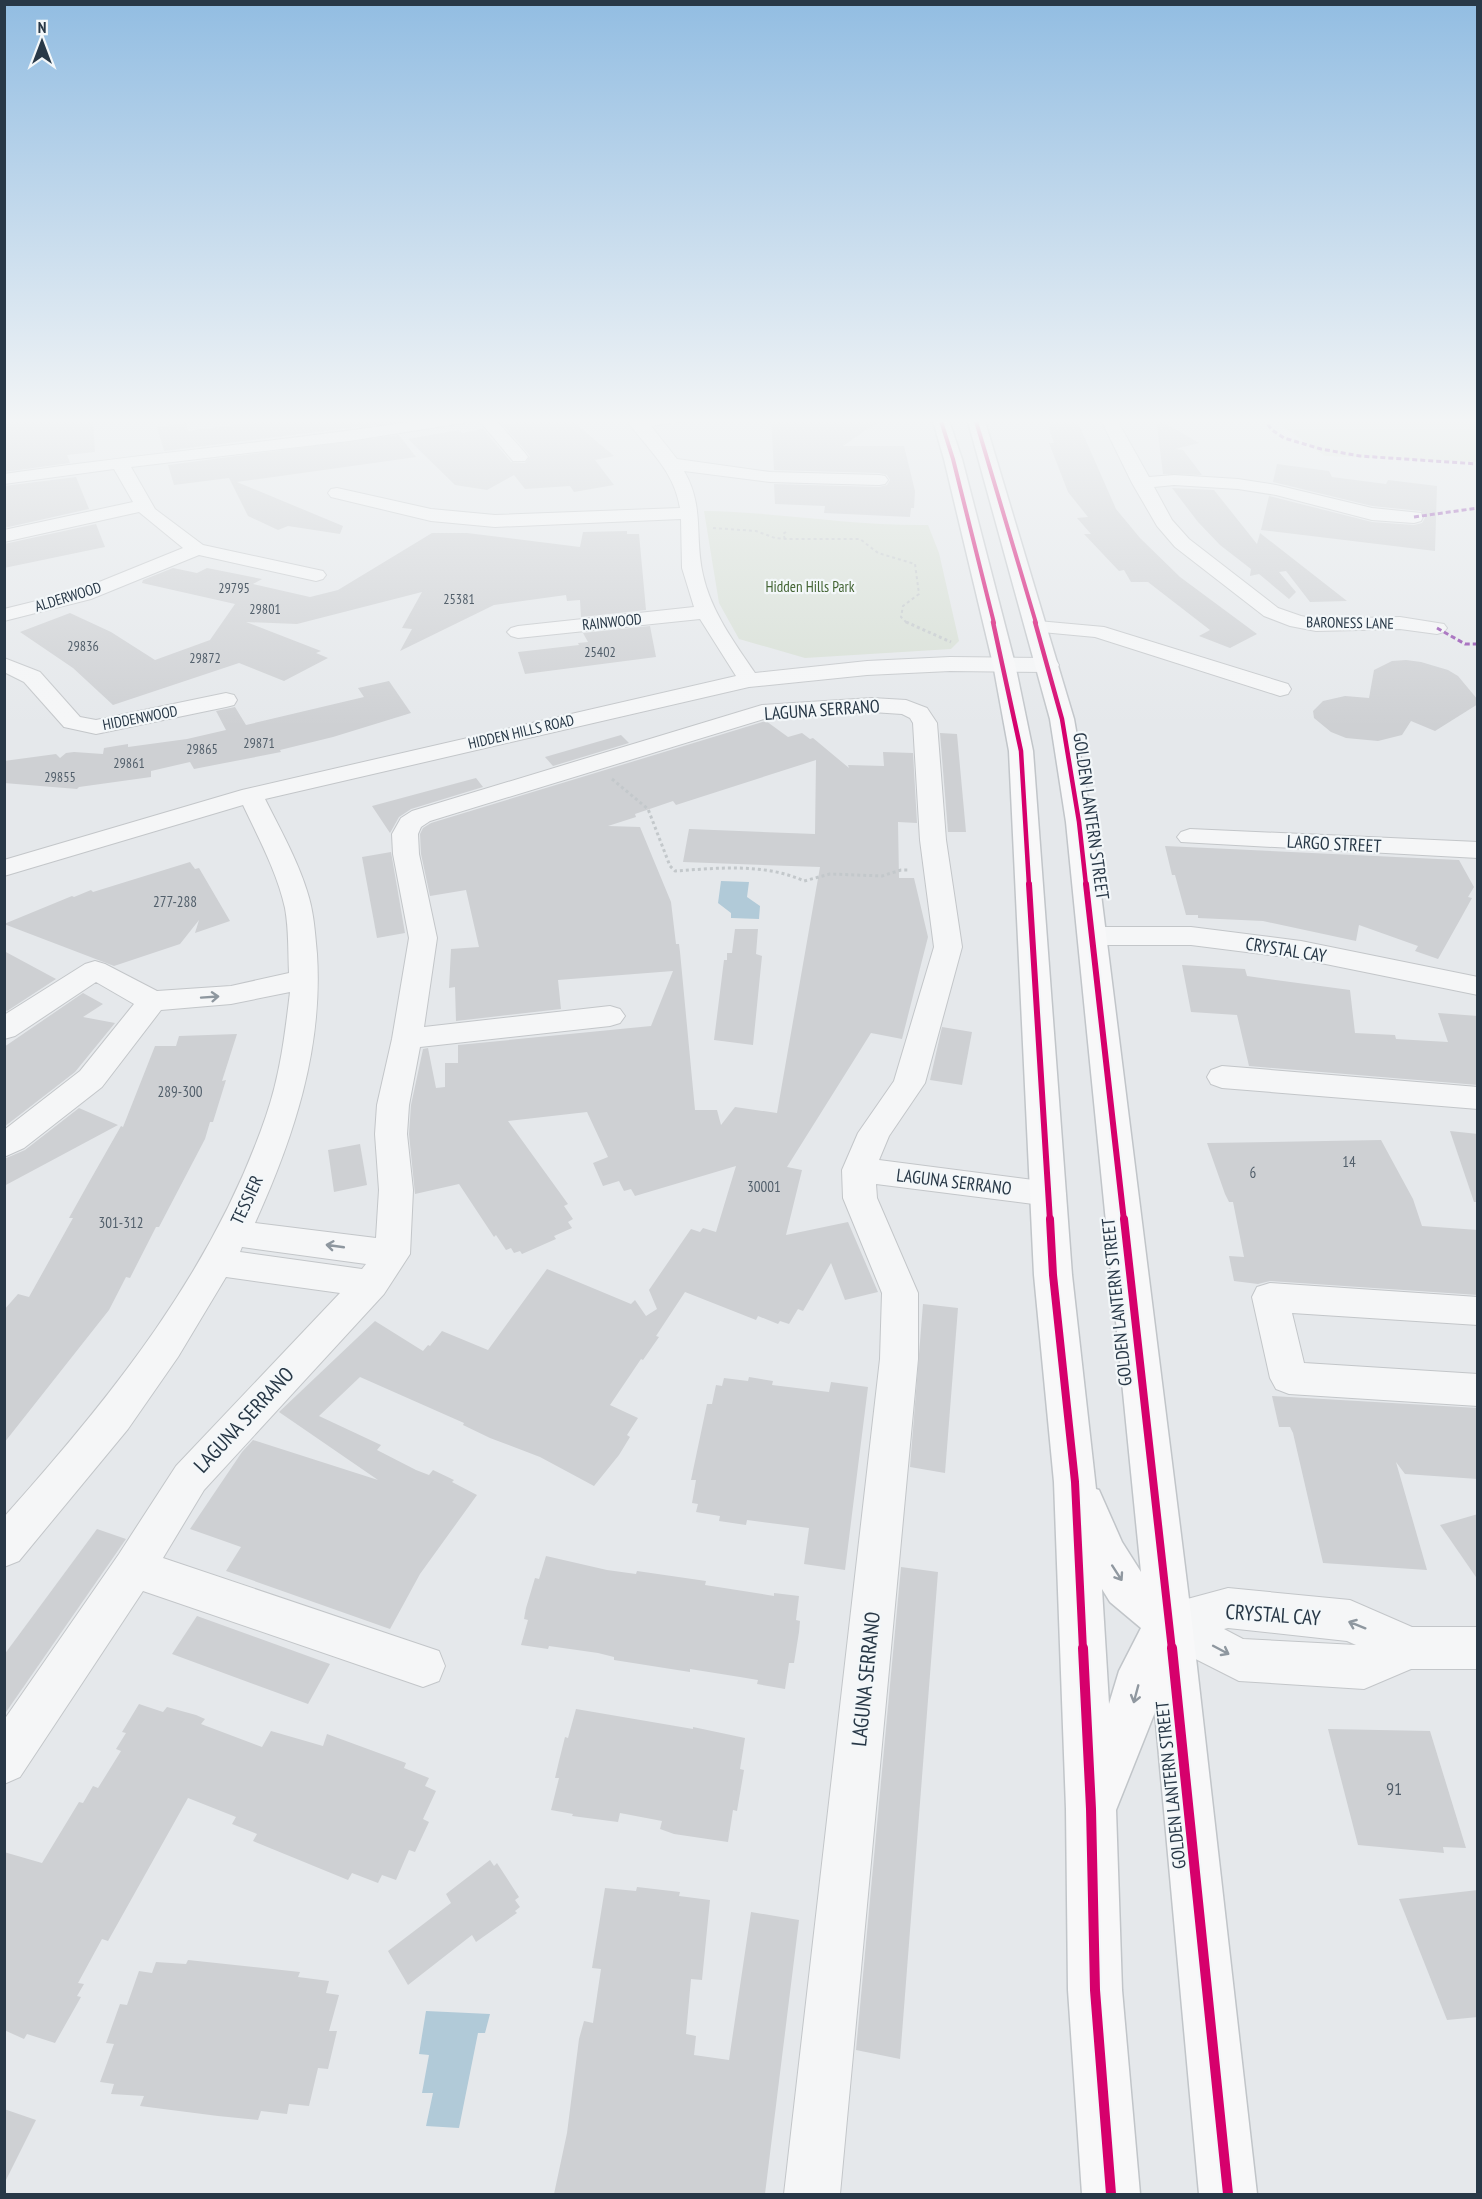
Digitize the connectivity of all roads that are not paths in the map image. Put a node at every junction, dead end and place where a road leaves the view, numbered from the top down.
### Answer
1 (76, 521) edge
2 (159, 521) edge
3 (690, 521) edge
4 (968, 521) edge
5 (1006, 521) edge
6 (1163, 521) edge
7 (4, 536) edge
8 (197, 549) junction
9 (316, 575) dead end
10 (706, 612) junction
11 (4, 615) edge
12 (1038, 627) junction
13 (1437, 628) dead end
14 (518, 632) dead end
15 (4, 664) edge
16 (1004, 664) junction
17 (1048, 665) junction
18 (749, 680) junction
19 (1280, 689) dead end
20 (226, 700) dead end
21 (251, 795) junction
22 (1190, 837) dead end
23 (1478, 850) edge
24 (4, 868) edge
25 (1092, 936) junction
26 (305, 979) junction
27 (1478, 986) edge
28 (152, 1001) junction
29 (610, 1016) dead end
30 (4, 1029) edge
31 (407, 1039) junction
32 (1222, 1077) dead end
33 (1478, 1098) edge
34 (4, 1145) edge
35 (859, 1170) junction
36 (1049, 1194) junction
37 (224, 1248) junction
38 (393, 1254) junction
39 (371, 1284) junction
40 (1478, 1311) edge
41 (1478, 1390) edge
42 (1075, 1482) junction
43 (4, 1548) edge
44 (134, 1568) junction
45 (1169, 1623) junction
46 (1478, 1648) edge
47 (423, 1666) dead end
48 (4, 1761) edge
49 (1091, 1809) junction
50 (812, 2194) edge
51 (1111, 2194) edge
52 (1228, 2194) edge

1 - 7 street
2 - 8 street
3 - 10 street
4 - 16 main road
5 - 12 main road, GOLDEN LANTERN STREET
6 - 13 street, BARONESS LANE
8 - 9 street
8 - 11 street, ALDERWOOD
10 - 14 street, RAINWOOD
10 - 18 street
12 - 17 main road, GOLDEN LANTERN STREET
12 - 19 street
15 - 20 street, HIDDENWOOD
16 - 17 street, HIDDEN HILLS ROAD
16 - 18 street, HIDDEN HILLS ROAD
16 - 36 main road
17 - 25 main road, GOLDEN LANTERN STREET
18 - 21 street, HIDDEN HILLS ROAD
21 - 24 street, HIDDEN HILLS ROAD
21 - 26 street, TESSIER
22 - 23 street, LARGO STREET
25 - 27 street, CRYSTAL CAY
25 - 45 main road, GOLDEN LANTERN STREET
28 -> 26 street
26 - 37 street, TESSIER
28 - 30 street
28 - 34 street
29 - 31 street
31 - 35 street, LAGUNA SERRANO
31 - 38 street, LAGUNA SERRANO
32 - 33 street
35 - 36 street, LAGUNA SERRANO
35 - 50 street, LAGUNA SERRANO
36 - 42 main road
38 -> 37 street
37 - 39 street
37 - 43 street, TESSIER
38 - 39 street, LAGUNA SERRANO
39 - 44 street, LAGUNA SERRANO
40 - 41 street
42 -> 45 main road
42 - 49 main road
44 - 47 street
44 - 48 street, LAGUNA SERRANO
45 - 46 street, CRYSTAL CAY
45 -> 49 main road
45 - 52 main road, GOLDEN LANTERN STREET
49 - 51 main road

